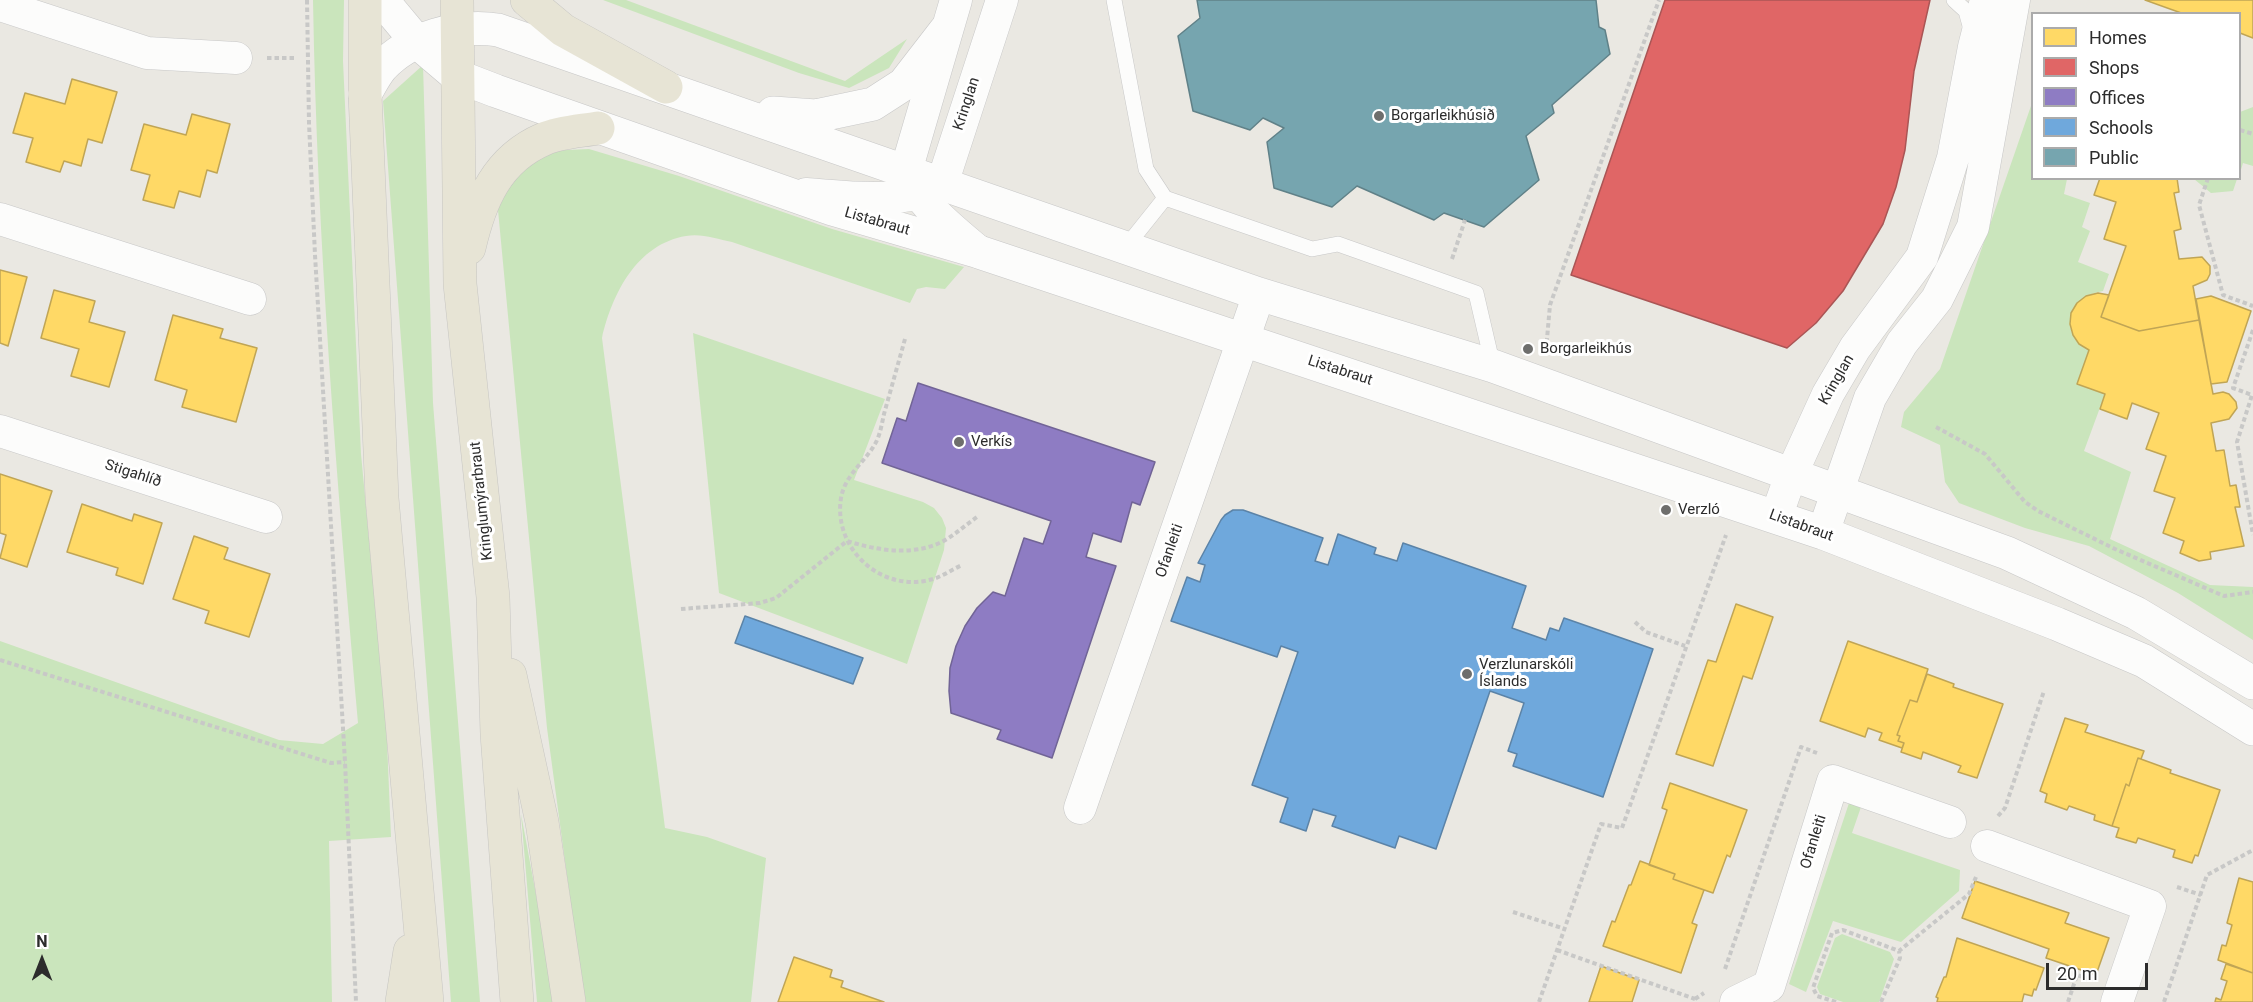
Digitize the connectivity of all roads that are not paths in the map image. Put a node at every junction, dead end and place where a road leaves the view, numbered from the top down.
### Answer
1 (365, 0) edge
2 (382, 0) edge
3 (527, 0) edge
4 (956, 0) edge
5 (1002, 0) edge
6 (1114, 0) edge
7 (1954, 0) edge
8 (1986, 0) edge
9 (1998, 0) edge
10 (2014, 0) edge
11 (0, 5) edge
12 (458, 15) edge
13 (945, 31) junction
14 (2005, 39) junction
15 (417, 42) junction
16 (1974, 47) junction
17 (236, 58) dead end
18 (457, 76) junction
19 (666, 87) junction
20 (365, 94) junction
21 (730, 110) junction
22 (598, 128) junction
23 (922, 183) junction
24 (784, 192) junction
25 (1165, 198) junction
26 (0, 219) edge
27 (1125, 248) junction
28 (979, 252) junction
29 (1930, 275) junction
30 (460, 284) junction
31 (1259, 294) junction
32 (250, 299) dead end
33 (1243, 339) junction
34 (1493, 366) junction
35 (0, 431) edge
36 (1791, 476) junction
37 (1836, 492) junction
38 (266, 517) dead end
39 (1776, 517) junction
40 (1823, 533) junction
41 (493, 597) junction
42 (2253, 683) edge
43 (2253, 729) edge
44 (1080, 808) dead end
45 (1950, 822) dead end
46 (1987, 846) road end
47 (418, 899) junction
48 (1773, 994) edge
49 (402, 1002) edge
50 (427, 1002) edge
51 (517, 1002) edge
52 (569, 1002) edge
53 (1736, 1002) edge
54 (2117, 1002) edge

1 - 20 main road
2 - 15 street, Listabraut
3 - 19 main road
4 - 13 street
5 - 23 street, Kringlan
6 - 25 lane
7 - 16 lane
8 - 16 street, Kringlan
9 - 14 lane, Kringlan
10 - 14 street, Kringlan
11 - 17 street
12 - 15 street
12 - 18 main road, Kringlumýrarbraut
12 - 19 street
13 - 21 street
13 - 23 street
14 - 29 street, Kringlan
15 - 18 street, Listabraut
15 - 20 street
16 - 29 street, Kringlan
18 - 22 street, Listabraut
18 - 30 main road, Kringlumýrarbraut
19 - 21 street
20 - 47 main road
21 - 23 street
22 - 24 street, Listabraut
22 - 30 main road
23 - 24 street
23 - 27 street
23 - 28 street
24 - 28 street, Listabraut
25 - 27 lane
25 - 34 lane
26 - 32 street
27 - 31 street
28 - 33 street, Listabraut
29 - 36 street, Kringlan
29 - 37 street, Kringlan
30 - 41 main road, Kringlumýrarbraut
31 - 33 street, Ofanleiti
31 - 34 street
33 - 39 street, Listabraut
33 - 44 street, Ofanleiti
34 - 36 street
35 - 38 street, Stigahlíð
36 - 37 street
36 - 39 street, Kringlan
37 - 40 street, Kringlan
37 - 42 street
39 - 40 street, Listabraut
40 - 43 street, Listabraut
41 - 51 main road, Kringlumýrarbraut
41 - 52 main road
45 - 48 street, Ofanleiti
46 - 54 street
47 - 49 main road
47 - 50 main road
48 - 53 street, Ofanleiti

